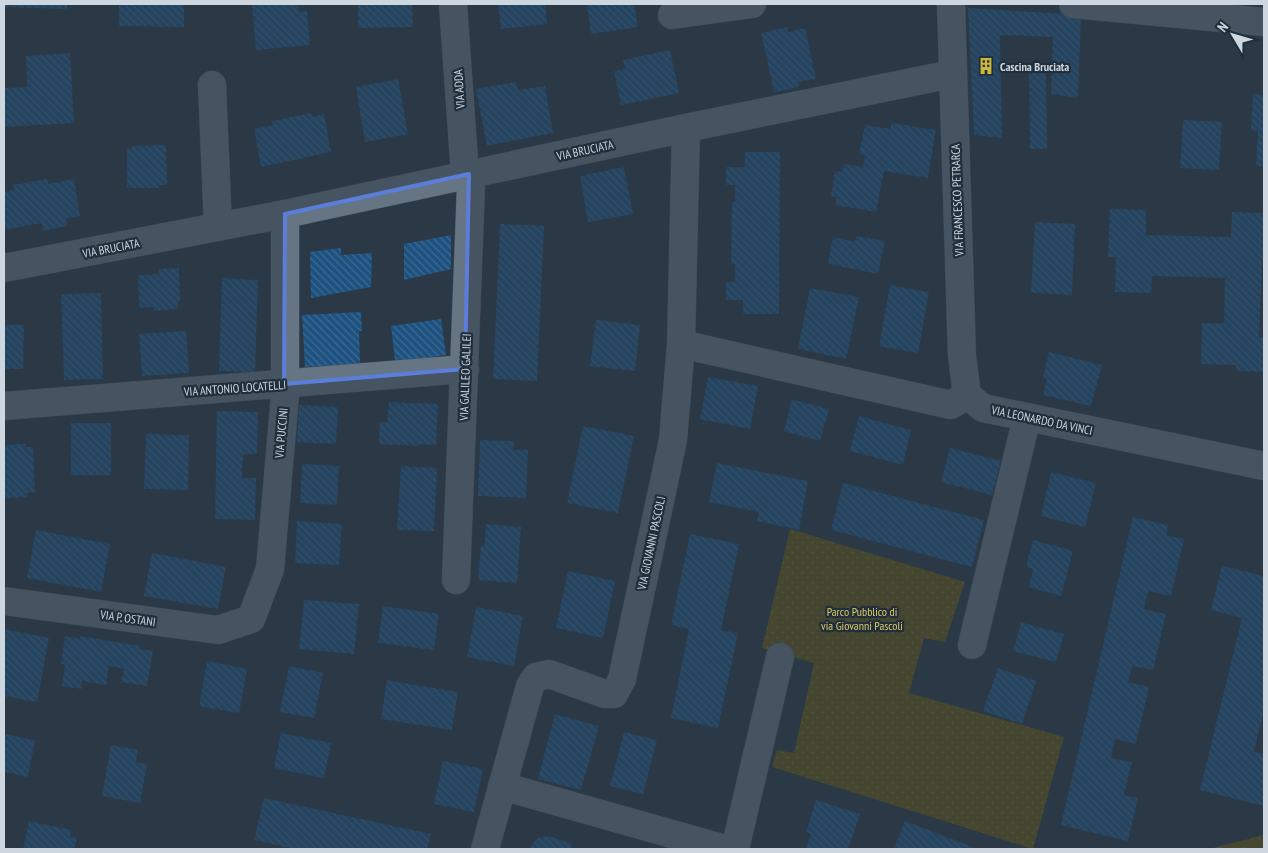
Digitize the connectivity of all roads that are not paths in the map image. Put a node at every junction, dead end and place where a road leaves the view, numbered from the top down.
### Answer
1 (453, 4) edge
2 (752, 4) edge
3 (950, 4) edge
4 (1073, 4) edge
5 (672, 15) dead end
6 (1264, 22) edge
7 (952, 74) junction
8 (212, 85) dead end
9 (686, 128) junction
10 (467, 175) junction
11 (285, 214) junction
12 (218, 227) junction
13 (4, 268) edge
14 (681, 344) junction
15 (465, 369) junction
16 (284, 384) junction
17 (967, 395) junction
18 (4, 406) edge
19 (1027, 417) junction
20 (1264, 466) edge
21 (456, 580) dead end
22 (4, 601) edge
23 (251, 619) joint
24 (972, 645) dead end
25 (780, 657) dead end
26 (502, 786) junction
27 (485, 849) edge
28 (725, 849) edge
29 (735, 849) edge

1 - 10 street, VIA ADDA
2 - 5 street
3 - 7 street, VIA FRANCESCO PETRARCA
4 - 6 street
7 - 9 street, VIA BRUCIATA
7 - 17 street, VIA FRANCESCO PETRARCA
8 - 12 street
9 - 10 street, VIA BRUCIATA
9 - 14 street, VIA GIOVANNI PASCOLI
10 - 11 street, VIA BRUCIATA
10 - 15 street, VIA GALILEO GALILEI
11 - 12 street, VIA BRUCIATA
11 - 16 street, VIA PUCCINI
12 - 13 street, VIA BRUCIATA
14 - 17 street
14 - 26 street, VIA GIOVANNI PASCOLI
15 - 16 street, VIA ANTONIO LOCATELLI
15 - 21 street, VIA GALILEO GALILEI
16 - 18 street, VIA ANTONIO LOCATELLI
16 - 23 street, VIA PUCCINI
17 - 19 street, VIA LEONARDO DA VINCI
19 - 20 street, VIA LEONARDO DA VINCI
19 - 24 street
22 - 23 street, VIA P. OSTANI
25 - 29 street
26 - 27 street, VIA GIOVANNI PASCOLI
26 - 28 street

